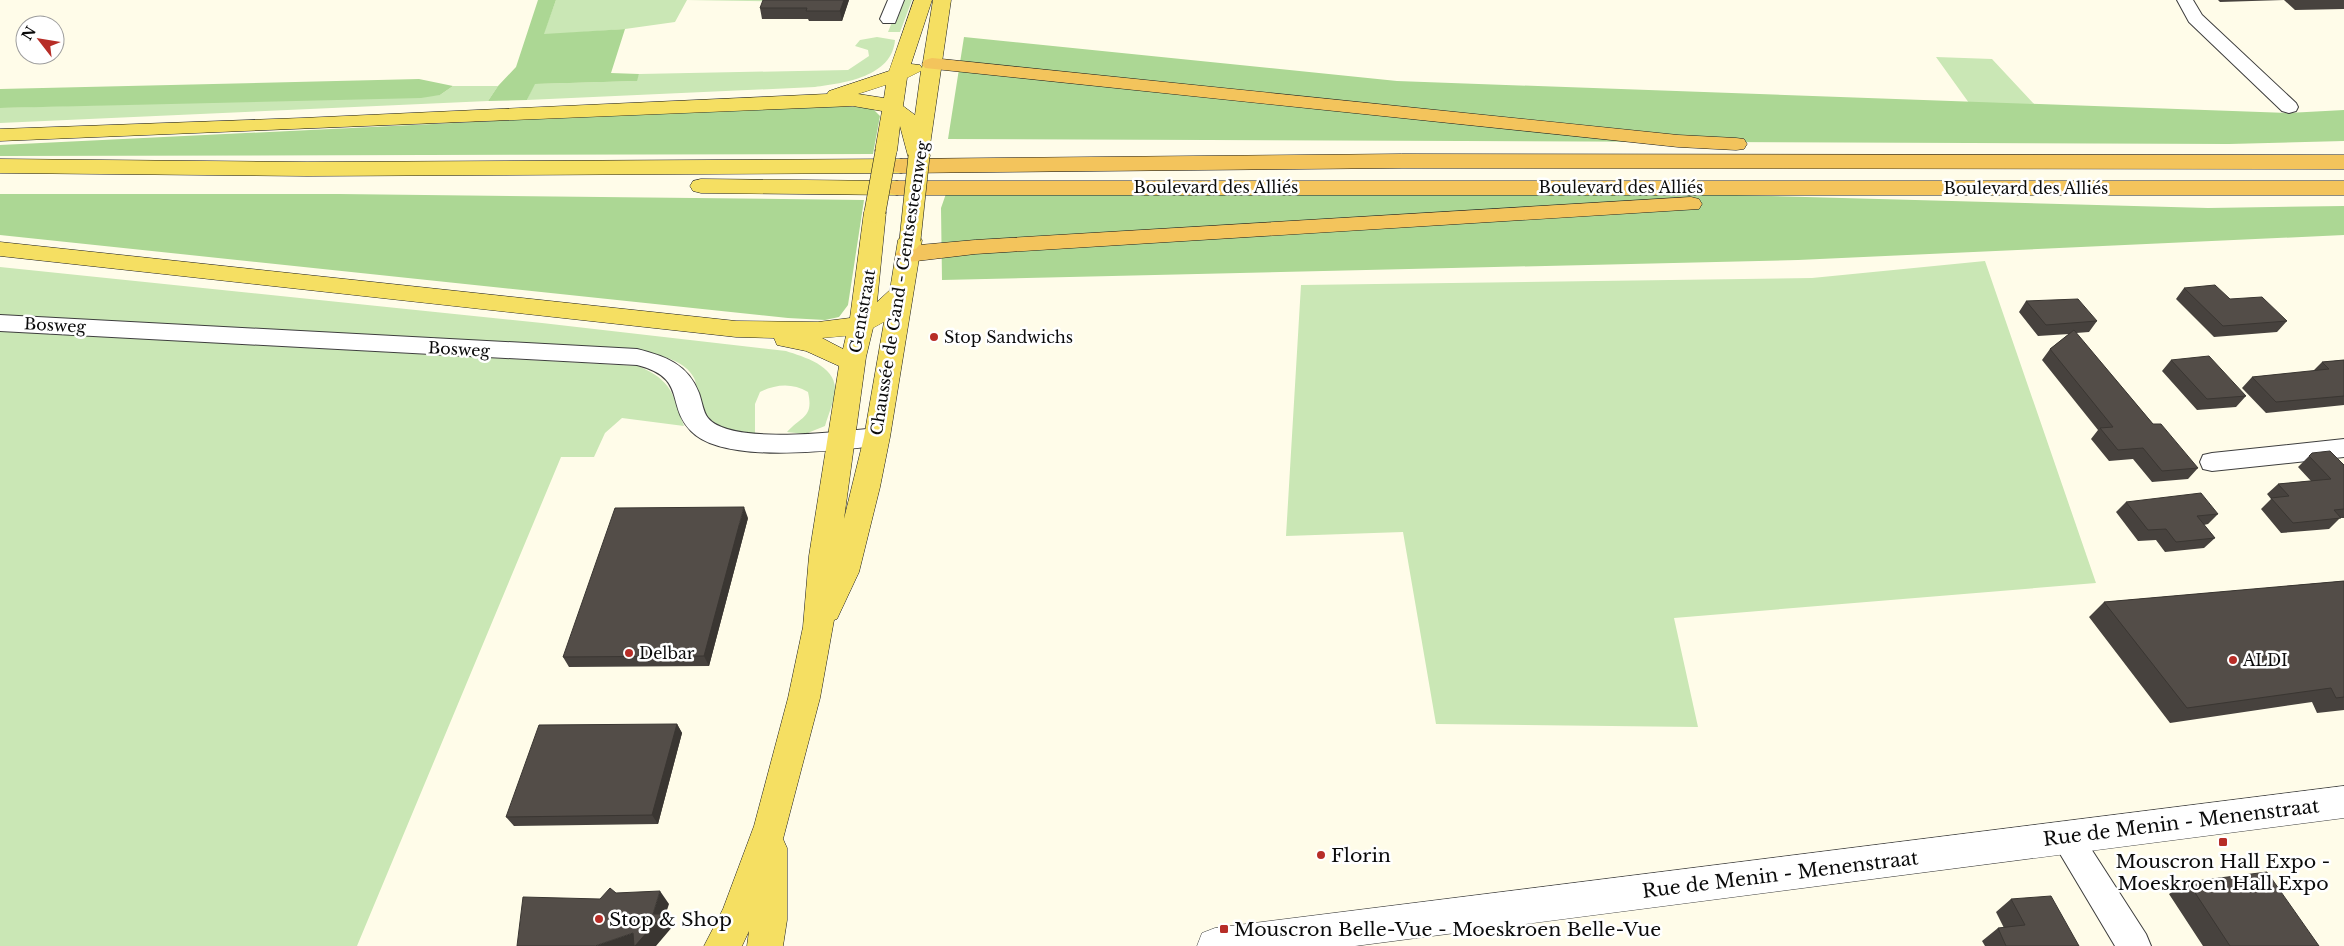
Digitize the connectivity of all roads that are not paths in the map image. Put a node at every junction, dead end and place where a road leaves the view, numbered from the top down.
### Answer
1 (896, 0) edge
2 (924, 0) edge
3 (942, 0) edge
4 (2185, 0) edge
5 (889, 19) dead end
6 (932, 64) junction
7 (898, 72) junction
8 (817, 100) junction
9 (2289, 107) dead end
10 (904, 117) junction
11 (0, 134) edge
12 (910, 161) junction
13 (1972, 162) junction
14 (2344, 162) edge
15 (0, 166) edge
16 (0, 180) edge
17 (897, 188) joint
18 (1957, 188) junction
19 (2344, 188) edge
20 (895, 244) junction
21 (0, 249) edge
22 (899, 295) junction
23 (0, 323) edge
24 (862, 323) junction
25 (736, 329) junction
26 (854, 357) junction
27 (877, 437) junction
28 (843, 439) junction
29 (2344, 448) edge
30 (2212, 462) dead end
31 (818, 627) junction
32 (2344, 802) edge
33 (771, 826) junction
34 (2066, 837) junction
35 (722, 946) edge
36 (765, 946) edge
37 (1215, 946) edge
38 (2134, 946) edge

1 - 5 street
2 - 7 main road
3 - 6 main road, Chaussée de Gand - Gentsesteenweg
4 - 9 street
6 - 7 main road
6 - 10 main road, Chaussée de Gand - Gentsesteenweg
6 - 13 highway
7 - 8 main road
7 - 10 main road
8 - 10 main road
8 - 11 main road
10 - 12 main road
10 - 20 main road, bridge
12 - 13 highway, Boulevard des Alliés
12 - 15 main road
12 - 20 main road, Chaussée de Gand - Gentsesteenweg, bridge
13 - 14 highway, Boulevard des Alliés
16 - 17 main road
17 - 18 highway, Boulevard des Alliés
18 - 19 highway, Boulevard des Alliés
18 - 20 highway
20 - 22 main road, Chaussée de Gand - Gentsesteenweg
20 - 24 main road, Gentstraat
21 - 25 main road
22 - 24 main road
22 - 27 main road, Chaussée de Gand - Gentsesteenweg
23 - 28 street, Bosweg
24 - 25 main road
24 - 26 main road, Gentstraat
25 - 26 main road
26 - 28 main road, Gentstraat
27 - 28 street, Bosweg
27 - 31 main road, Chaussée de Gand - Gentsesteenweg
28 - 31 main road, Gentstraat
29 - 30 street
31 - 33 main road
32 - 34 street, Rue de Menin - Menenstraat
33 - 35 main road
33 - 36 main road
34 - 37 street, Rue de Menin - Menenstraat
34 - 38 street

